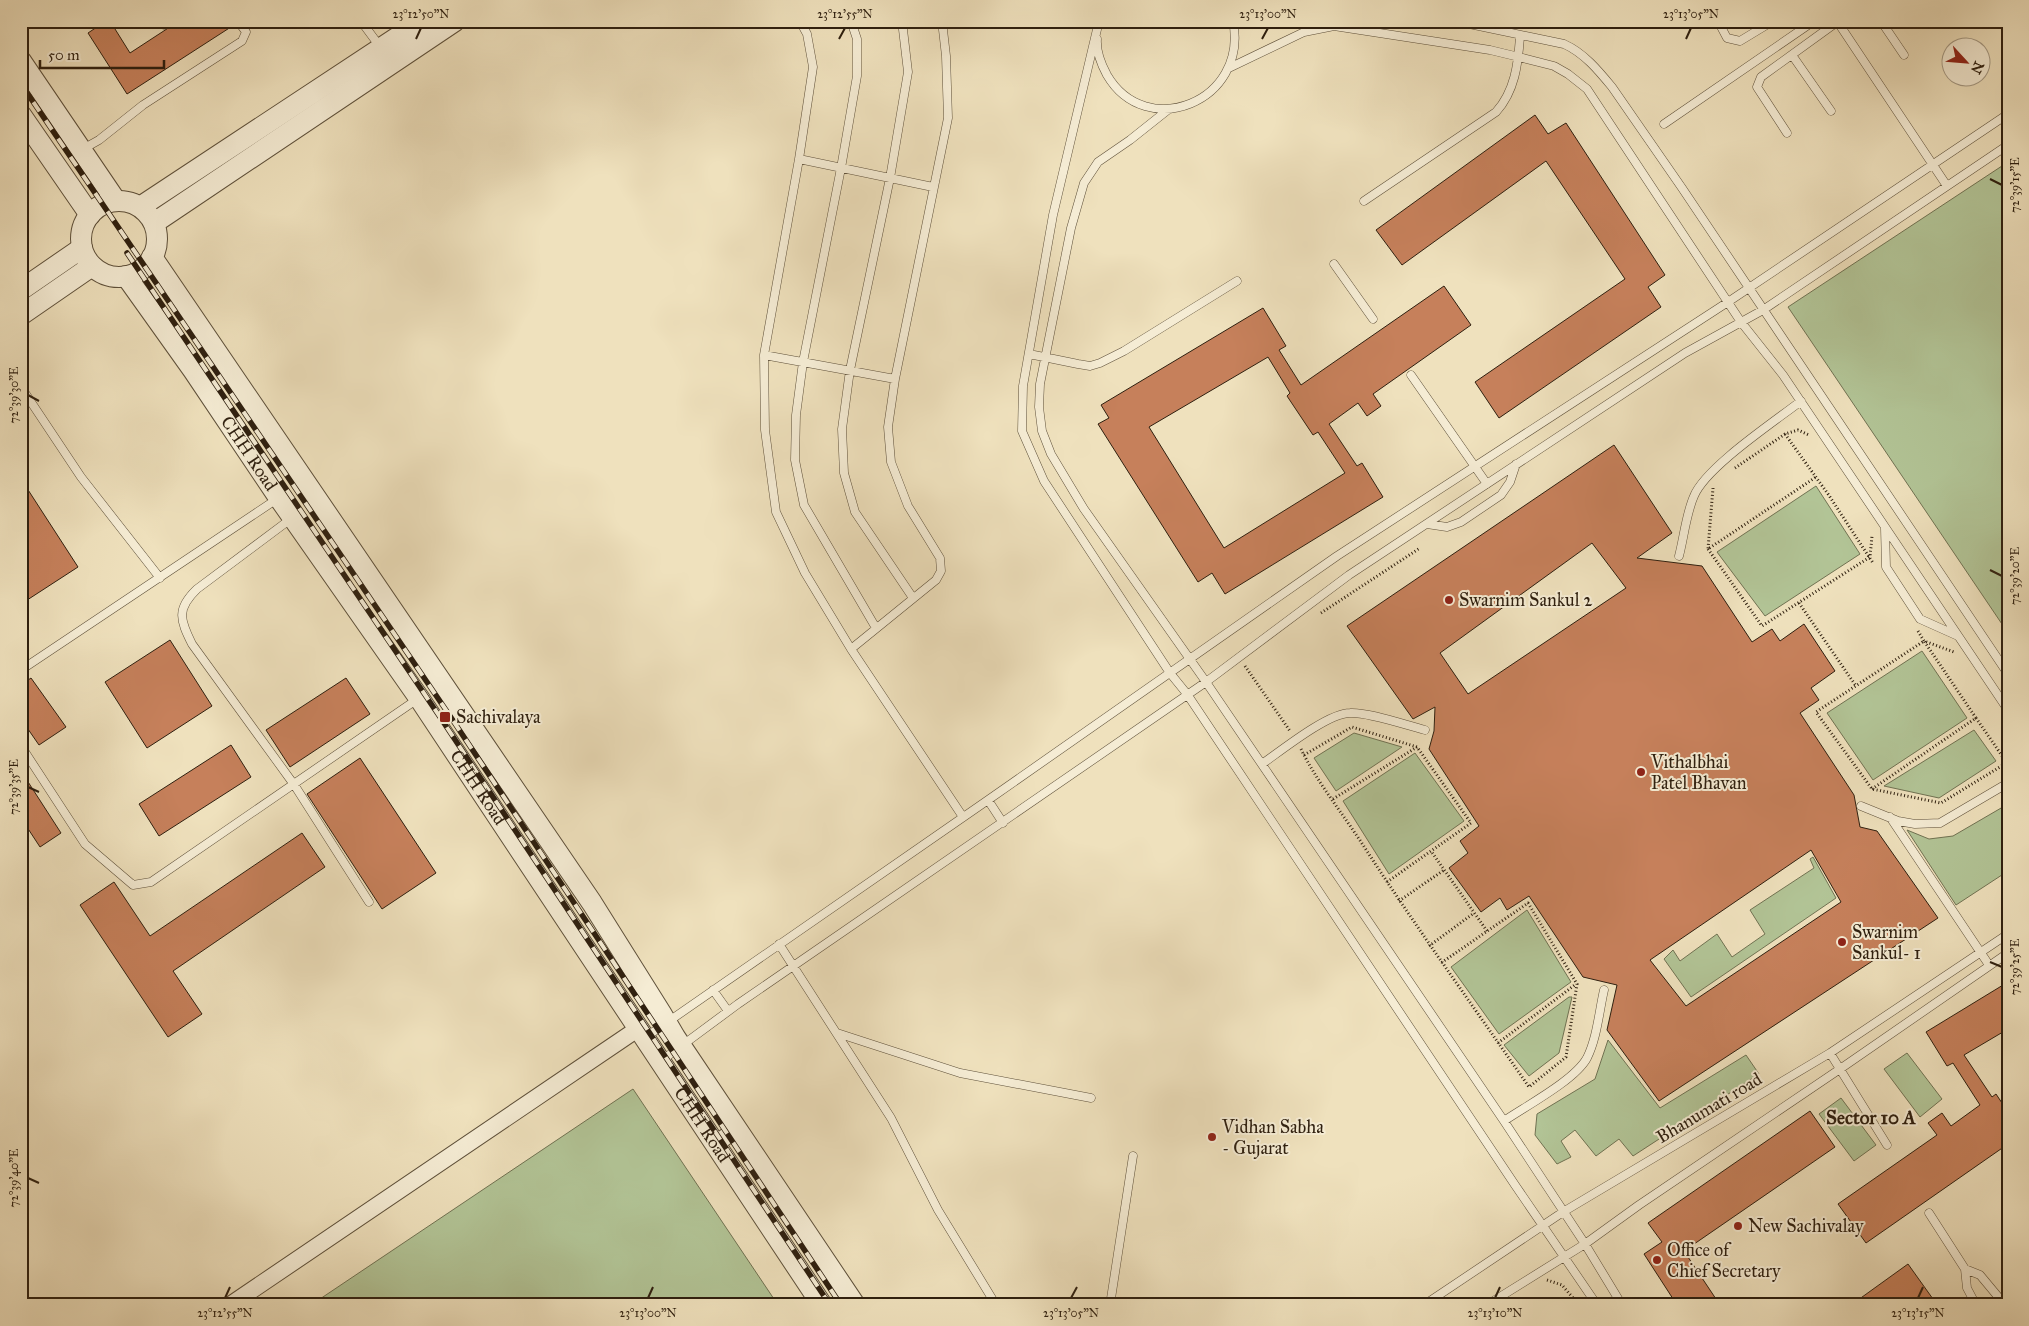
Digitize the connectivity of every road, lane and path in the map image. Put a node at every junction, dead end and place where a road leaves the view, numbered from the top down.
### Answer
1 (238, 21) edge
2 (361, 21) edge
3 (422, 21) edge
4 (455, 21) edge
5 (800, 21) edge
6 (851, 21) edge
7 (902, 21) edge
8 (942, 21) edge
9 (1233, 21) edge
10 (1455, 21) edge
11 (1718, 21) edge
12 (1773, 21) edge
13 (1814, 21) edge
14 (1837, 21) edge
15 (1881, 21) edge
16 (1098, 23) edge
17 (1520, 36) junction
18 (381, 49) junction
19 (1792, 55) junction
20 (1904, 55) dead end
21 (1519, 57) junction
22 (21, 60) edge
23 (1229, 68) junction
24 (352, 79) junction
25 (1169, 109) junction
26 (1831, 111) dead end
27 (21, 114) edge
28 (2008, 114) edge
29 (1664, 124) dead end
30 (1788, 133) dead end
31 (2008, 145) edge
32 (82, 149) junction
33 (799, 159) junction
34 (1932, 165) junction
35 (842, 168) junction
36 (890, 178) junction
37 (1947, 186) junction
38 (933, 188) junction
39 (116, 201) junction
40 (1364, 201) dead end
41 (140, 207) junction
42 (90, 215) junction
43 (154, 223) junction
44 (82, 248) junction
45 (152, 257) junction
46 (1334, 264) dead end
47 (92, 266) junction
48 (126, 276) junction
49 (1237, 281) dead end
50 (1748, 287) junction
51 (21, 290) edge
52 (1728, 302) junction
53 (1763, 310) junction
54 (21, 315) edge
55 (1372, 319) dead end
56 (1741, 322) junction
57 (1029, 354) junction
58 (764, 355) junction
59 (1045, 358) junction
60 (803, 362) junction
61 (850, 370) junction
62 (1411, 375) dead end
63 (895, 379) junction
64 (21, 387) edge
65 (1801, 401) junction
66 (1516, 464) junction
67 (1474, 465) junction
68 (1728, 473) dead end
69 (1816, 477) junction
70 (303, 478) junction
71 (1714, 483) dead end
72 (1487, 484) junction
73 (279, 498) junction
74 (293, 517) junction
75 (1427, 524) junction
76 (1885, 527) junction
77 (1420, 548) dead end
78 (1708, 550) junction
79 (1680, 556) dead end
80 (1870, 557) junction
81 (1875, 565) dead end
82 (160, 578) junction
83 (913, 598) junction
84 (1799, 602) junction
85 (1316, 616) dead end
86 (1914, 626) dead end
87 (876, 628) junction
88 (1958, 636) junction
89 (1924, 641) junction
90 (852, 649) junction
91 (1189, 659) junction
92 (1243, 664) dead end
93 (21, 670) edge
94 (1170, 673) junction
95 (2008, 674) edge
96 (442, 682) junction
97 (1206, 682) junction
98 (1856, 686) junction
99 (1187, 694) junction
100 (419, 698) junction
101 (2008, 710) edge
102 (1976, 718) junction
103 (1425, 730) dead end
104 (1297, 740) junction
105 (21, 746) edge
106 (1417, 747) junction
107 (1304, 755) junction
108 (2007, 762) edge
109 (1262, 764) junction
110 (2008, 784) edge
111 (294, 786) junction
112 (1872, 789) junction
113 (1333, 799) junction
114 (988, 800) junction
115 (1861, 806) dead end
116 (963, 817) junction
117 (1890, 818) junction
118 (1003, 824) junction
119 (1431, 852) junction
120 (1444, 870) junction
121 (1387, 882) junction
122 (1399, 901) junction
123 (369, 902) dead end
124 (1474, 913) junction
125 (1487, 931) junction
126 (2008, 934) edge
127 (779, 944) junction
128 (1429, 946) junction
129 (1981, 952) junction
130 (2008, 953) edge
131 (1442, 963) junction
132 (1989, 965) junction
133 (794, 966) junction
134 (1577, 984) junction
135 (713, 990) junction
136 (1604, 990) dead end
137 (728, 1012) junction
138 (667, 1022) junction
139 (642, 1032) junction
140 (837, 1033) junction
141 (1498, 1043) junction
142 (681, 1047) junction
143 (1830, 1053) junction
144 (661, 1060) junction
145 (1840, 1069) junction
146 (1091, 1098) dead end
147 (1504, 1121) junction
148 (736, 1130) junction
149 (716, 1144) junction
150 (1887, 1145) dead end
151 (1133, 1156) dead end
152 (1563, 1212) junction
153 (1929, 1213) dead end
154 (1543, 1225) junction
155 (1585, 1244) junction
156 (1565, 1256) junction
157 (1965, 1269) junction
158 (1539, 1284) dead end
159 (230, 1305) edge
160 (822, 1305) edge
161 (855, 1305) edge
162 (996, 1305) edge
163 (1110, 1305) edge
164 (1424, 1305) edge
165 (1487, 1305) edge
166 (1579, 1305) edge
167 (1597, 1305) edge
168 (1622, 1305) edge
169 (1976, 1305) edge
170 (2005, 1305) edge

1 - 32 lane
2 - 18 lane
3 - 18 street
4 - 24 street
5 - 33 lane
6 - 35 lane
7 - 36 lane
8 - 38 lane
9 - 23 lane
10 - 17 lane
11 - 12 lane
13 - 29 lane
14 - 19 lane
14 - 34 lane
15 - 20 lane
16 - 25 lane
16 - 57 lane
17 - 21 lane
17 - 50 lane
18 - 24 street
19 - 26 lane
19 - 30 lane
21 - 23 lane
21 - 40 lane
21 - 52 lane
22 - 32 street
23 - 25 lane
24 - 41 street
24 - 43 street
25 - 59 lane
27 - 42 street
28 - 34 lane
31 - 37 lane
32 - 39 street
33 - 35 lane
33 - 58 lane
34 - 37 lane
34 - 50 lane
35 - 36 lane
35 - 60 lane
36 - 38 lane
36 - 61 lane
37 - 53 lane
38 - 63 lane
39 - 41 street
39 - 42 street
41 - 43 street
42 - 44 street
43 - 45 street
44 - 47 street
44 - 51 street
45 - 48 street
45 - 70 street
46 - 55 lane
47 - 48 street
47 - 54 street
48 - 73 street, CHH Road
49 - 59 lane
50 - 52 lane
50 - 53 lane
52 - 56 lane
52 - 67 lane
53 - 56 lane
53 - 95 lane
56 - 65 lane
56 - 66 lane
57 - 59 lane
57 - 94 lane
58 - 60 lane
58 - 90 lane
59 - 91 lane
60 - 61 lane
60 - 87 lane
61 - 63 lane
61 - 83 lane
62 - 67 lane
63 - 83 lane
64 - 82 lane
65 - 76 lane
65 - 79 lane
66 - 72 lane
66 - 75 lane
67 - 72 lane
67 - 91 lane
68 - 69 path
69 - 78 path
69 - 80 path
70 - 73 street
70 - 96 street
71 - 78 path
72 - 75 lane
73 - 74 street, CHH Road
73 - 82 lane
74 - 100 street, CHH Road
74 - 111 lane
75 - 97 lane
76 - 88 lane
76 - 88 lane
77 - 85 path
78 - 84 path
80 - 81 path
80 - 84 path
82 - 93 lane
83 - 87 lane
84 - 98 path
86 - 89 path
87 - 90 lane
88 - 101 lane
89 - 98 path
89 - 102 path
90 - 116 lane
91 - 94 lane
91 - 97 lane
92 - 104 path
94 - 99 lane
94 - 114 lane
96 - 100 street
96 - 138 street
97 - 99 lane
97 - 109 lane
98 - 112 path
99 - 118 lane
99 - 154 lane
100 - 111 lane
100 - 139 street, CHH Road
102 - 108 path
102 - 112 path
103 - 104 lane
104 - 107 path
104 - 109 lane
105 - 111 lane
106 - 107 path
106 - 113 path
106 - 119 path
107 - 113 path
108 - 112 path
109 - 147 lane
110 - 117 lane
111 - 123 lane
113 - 121 path
114 - 116 lane
114 - 118 lane
115 - 117 lane
116 - 127 lane
117 - 129 lane
118 - 133 lane
119 - 120 path
119 - 121 path
120 - 122 path
120 - 124 path
121 - 122 path
122 - 128 path
124 - 125 path
124 - 128 path
125 - 131 path
125 - 134 path
126 - 129 lane, Bhanumati road
127 - 133 lane
127 - 135 lane
128 - 131 path
129 - 132 lane
129 - 143 lane, Bhanumati road
130 - 132 lane
131 - 141 path
132 - 145 lane
133 - 137 lane
133 - 140 lane
134 - 141 path
134 - 141 path
135 - 137 lane
135 - 138 lane
136 - 147 lane
137 - 142 lane
138 - 139 lane
138 - 142 street
139 - 144 street, CHH Road
139 - 159 street
140 - 146 lane
140 - 162 lane
142 - 144 lane
142 - 148 street
143 - 145 lane
143 - 152 lane, Bhanumati road
144 - 149 street, CHH Road
145 - 150 lane
145 - 155 lane
147 - 152 lane
148 - 149 street
148 - 161 street
149 - 160 street, CHH Road
151 - 163 lane
152 - 154 lane, Bhanumati road
152 - 155 lane
153 - 157 lane
154 - 156 lane
154 - 164 lane, Bhanumati road
155 - 156 lane
155 - 168 lane
156 - 165 lane
156 - 167 lane
157 - 169 lane
157 - 170 lane
158 - 166 path

